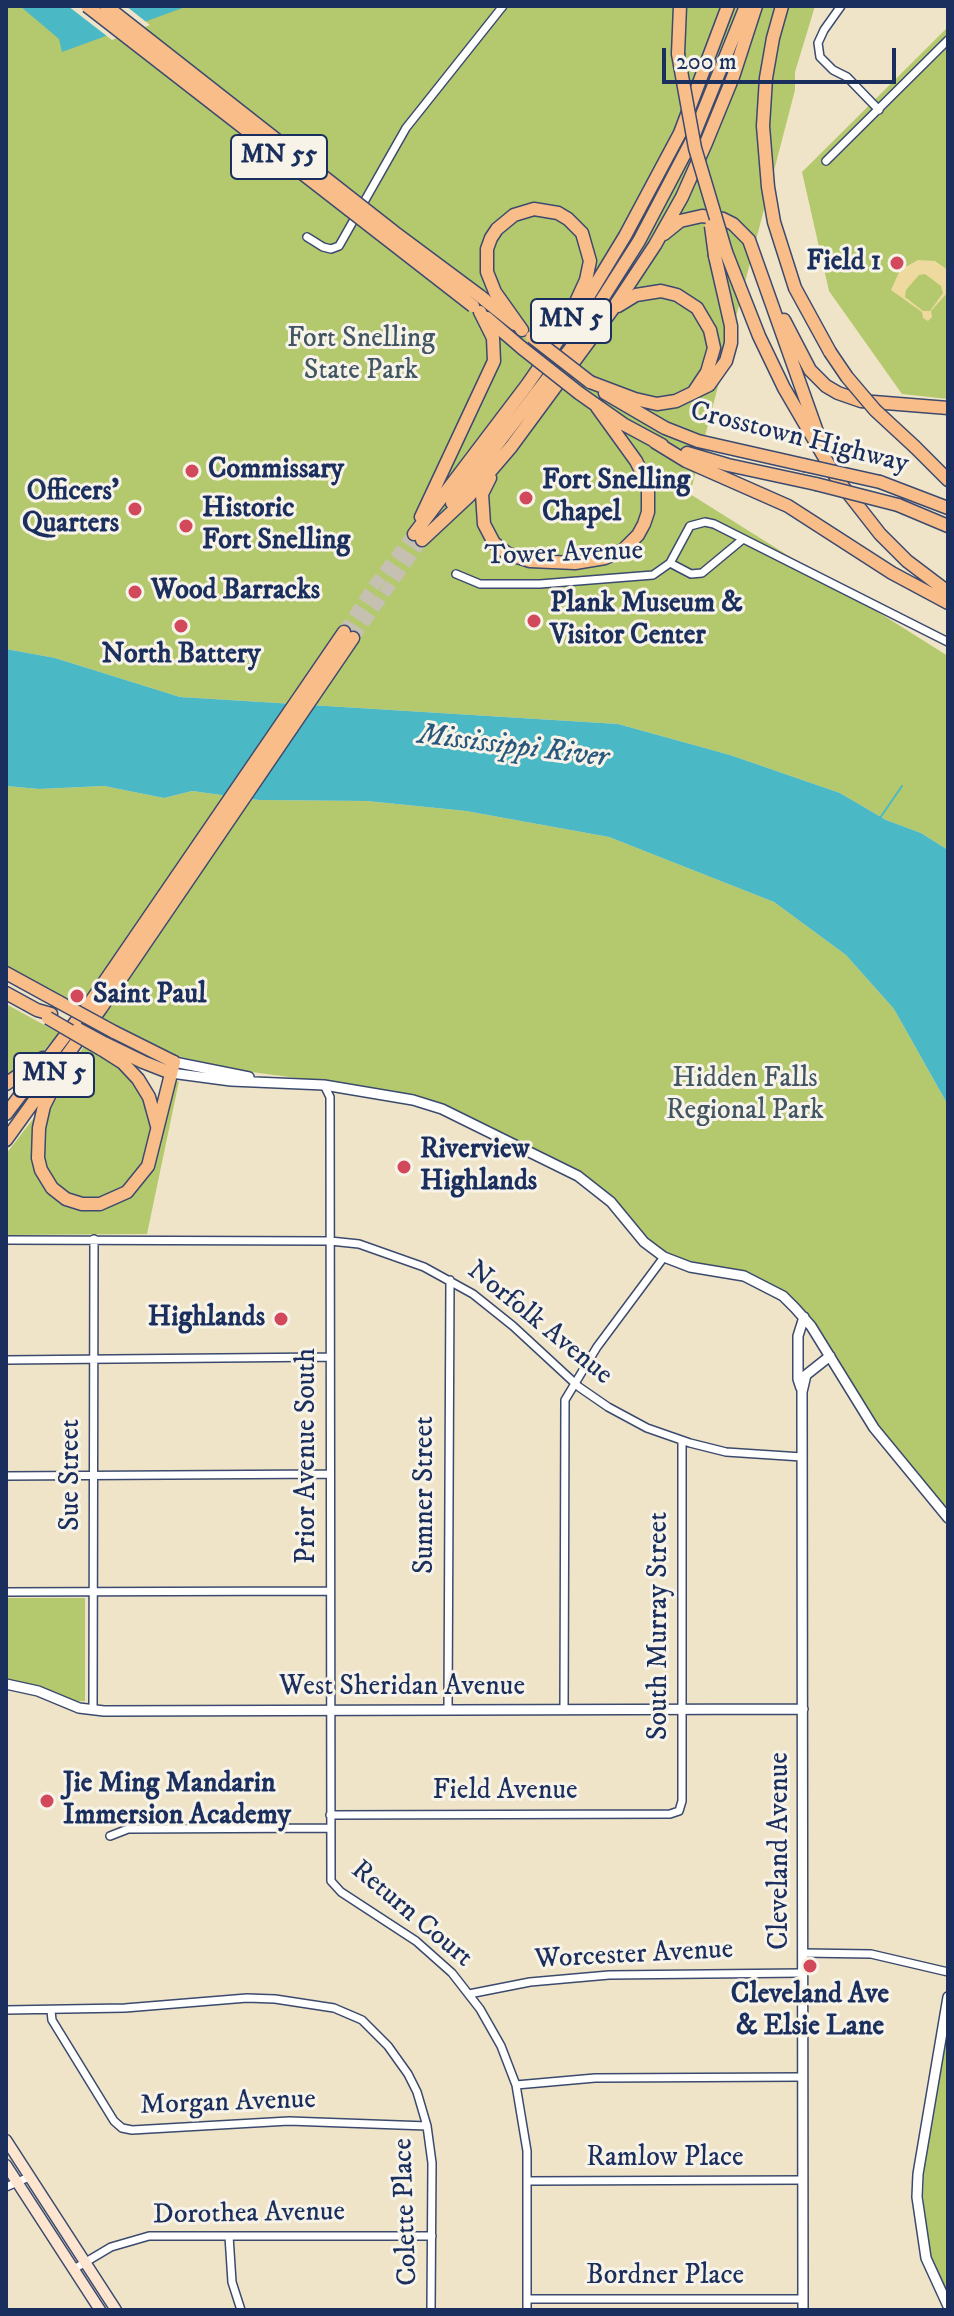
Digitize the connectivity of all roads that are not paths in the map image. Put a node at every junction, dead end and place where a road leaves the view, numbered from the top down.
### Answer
1 (87, 6) edge
2 (106, 6) edge
3 (503, 6) edge
4 (680, 6) edge
5 (728, 6) edge
6 (746, 6) edge
7 (756, 6) edge
8 (782, 6) edge
9 (841, 6) edge
10 (948, 40) edge
11 (879, 110) junction
12 (826, 161) dead end
13 (307, 237) dead end
14 (655, 245) junction
15 (721, 254) junction
16 (762, 273) junction
17 (477, 304) junction
18 (612, 310) junction
19 (527, 333) junction
20 (558, 340) junction
21 (590, 382) junction
22 (685, 398) junction
23 (597, 407) junction
24 (948, 408) edge
25 (655, 442) junction
26 (498, 461) junction
27 (827, 461) junction
28 (948, 480) edge
29 (948, 508) edge
30 (948, 526) edge
31 (418, 537) junction
32 (743, 539) junction
33 (670, 563) junction
34 (456, 574) dead end
35 (948, 592) edge
36 (948, 603) edge
37 (346, 638) tunnel mouth
38 (948, 642) edge
39 (6, 973) edge
40 (6, 993) edge
41 (95, 1006) junction
42 (102, 1046) junction
43 (74, 1047) junction
44 (56, 1050) junction
45 (173, 1067) junction
46 (6, 1084) edge
47 (324, 1085) junction
48 (6, 1114) edge
49 (158, 1134) junction
50 (6, 1140) edge
51 (94, 1239) junction
52 (6, 1240) edge
53 (330, 1241) junction
54 (664, 1257) junction
55 (450, 1280) junction
56 (804, 1317) junction
57 (830, 1356) junction
58 (329, 1357) junction
59 (94, 1359) junction
60 (6, 1360) edge
61 (575, 1384) junction
62 (802, 1392) junction
63 (682, 1441) junction
64 (802, 1457) junction
65 (330, 1474) junction
66 (94, 1475) junction
67 (6, 1476) edge
68 (948, 1518) edge
69 (330, 1591) junction
70 (6, 1592) edge
71 (94, 1592) junction
72 (6, 1684) edge
73 (564, 1709) junction
74 (682, 1709) junction
75 (803, 1709) junction
76 (93, 1710) junction
77 (330, 1710) junction
78 (448, 1710) junction
79 (679, 1811) joint
80 (330, 1815) junction
81 (330, 1828) junction
82 (110, 1836) dead end
83 (803, 1953) junction
84 (948, 1972) edge
85 (803, 1973) junction
86 (469, 1994) junction
87 (948, 1997) edge
88 (6, 2010) edge
89 (51, 2011) junction
90 (803, 2077) junction
91 (516, 2085) junction
92 (427, 2126) junction
93 (6, 2140) edge
94 (6, 2165) edge
95 (29, 2177) junction
96 (803, 2180) junction
97 (528, 2181) junction
98 (18, 2183) junction
99 (6, 2187) edge
100 (229, 2236) junction
101 (432, 2236) junction
102 (85, 2262) junction
103 (74, 2269) junction
104 (527, 2299) junction
105 (803, 2304) edge
106 (948, 2306) edge
107 (100, 2310) edge
108 (116, 2310) edge
109 (241, 2310) edge
110 (431, 2310) edge
111 (527, 2310) edge

1 - 17 highway, MN 55, bridge
2 - 17 highway, Crosstown Highway / MN 55, bridge
3 - 13 street
4 - 15 highway, bridge
5 - 20 highway, MN 5
6 - 31 highway, MN 5
7 - 14 highway
8 - 28 highway, bridge
9 - 11 street
10 - 11 street
11 - 12 street
14 - 16 highway
14 - 18 highway
15 - 22 highway
15 - 27 highway
16 - 24 highway
16 - 27 highway
17 - 19 highway, Crosstown Highway / MN 55
17 - 23 highway, Crosstown Highway / MN 55, bridge
17 - 31 highway
18 - 22 highway
18 - 26 highway
19 - 20 highway
19 - 21 highway, Crosstown Highway / MN 55, bridge
20 - 31 highway, MN 5
21 - 22 highway
21 - 29 highway, Crosstown Highway / MN 55, bridge
23 - 25 highway, Crosstown Highway / MN 55
23 - 26 highway
25 - 30 highway, Crosstown Highway / MN 55, bridge
25 - 36 highway
26 - 31 highway
27 - 35 highway
32 - 33 street, Tower Avenue
32 - 33 street, Tower Avenue
32 - 38 street, Tower Avenue
33 - 34 street, Tower Avenue
37 - 41 highway, MN 5
39 - 45 highway, bridge
40 - 42 highway, bridge
41 - 43 highway, MN 5
41 - 44 highway, MN 5
42 - 45 highway
42 - 49 highway
43 - 49 highway
43 - 50 highway, MN 5
44 - 46 highway
44 - 48 highway, MN 5
45 - 47 street
45 - 49 highway
47 - 53 street, Prior Avenue South
47 - 54 street
51 - 52 street, Norfolk Avenue
51 - 53 street, Norfolk Avenue
51 - 59 street, Sue Street
53 - 55 street, Norfolk Avenue
53 - 58 street, Prior Avenue South
54 - 56 street
54 - 61 street
55 - 61 street, Norfolk Avenue
55 - 78 street, Sumner Street
56 - 57 street
56 - 62 street, Cleveland Avenue
57 - 62 street
57 - 68 street
58 - 59 street
58 - 65 street, Prior Avenue South
59 - 60 street
59 - 66 street, Sue Street
61 - 63 street, Norfolk Avenue
61 - 73 street
62 - 64 street, Cleveland Avenue
63 - 64 street, Norfolk Avenue
63 - 74 street, South Murray Street
64 - 75 street, Cleveland Avenue
65 - 66 street
65 - 69 street, Prior Avenue South
66 - 67 street
66 - 71 street, Sue Street
69 - 71 street
69 - 77 street, Prior Avenue South
70 - 71 street
71 - 76 street, Sue Street
72 - 76 street, West Sheridan Avenue
73 - 74 street, West Sheridan Avenue
73 - 78 street, West Sheridan Avenue
74 - 75 street, West Sheridan Avenue
74 - 79 street, South Murray Street
75 - 83 street, Cleveland Avenue
76 - 77 street, West Sheridan Avenue
77 - 78 street, West Sheridan Avenue
77 - 80 street, Prior Avenue South
79 - 80 street, Field Avenue
80 - 81 street, Prior Avenue South
81 - 82 street
81 - 86 street, Return Court
83 - 84 street
83 - 85 street, Cleveland Avenue
85 - 86 street, Worcester Avenue
85 - 90 street, Cleveland Avenue
86 - 91 street, Return Court
87 - 106 street
88 - 89 street
89 - 92 street, Colette Place
89 - 92 street, Morgan Avenue
90 - 91 street
90 - 96 street, Cleveland Avenue
91 - 97 street, Return Court
92 - 101 street, Colette Place
93 - 95 main road
94 - 98 main road
95 - 98 street
95 - 102 main road
96 - 97 street, Ramlow Place
96 - 105 street, Cleveland Avenue
97 - 104 street, Return Court
98 - 99 street
98 - 103 main road
100 - 101 street, Dorothea Avenue
100 - 102 street, Dorothea Avenue
100 - 109 street
101 - 110 street, Colette Place
102 - 103 street, Dorothea Avenue
102 - 108 main road
103 - 107 main road
104 - 105 street, Bordner Place
104 - 111 street, Return Court

